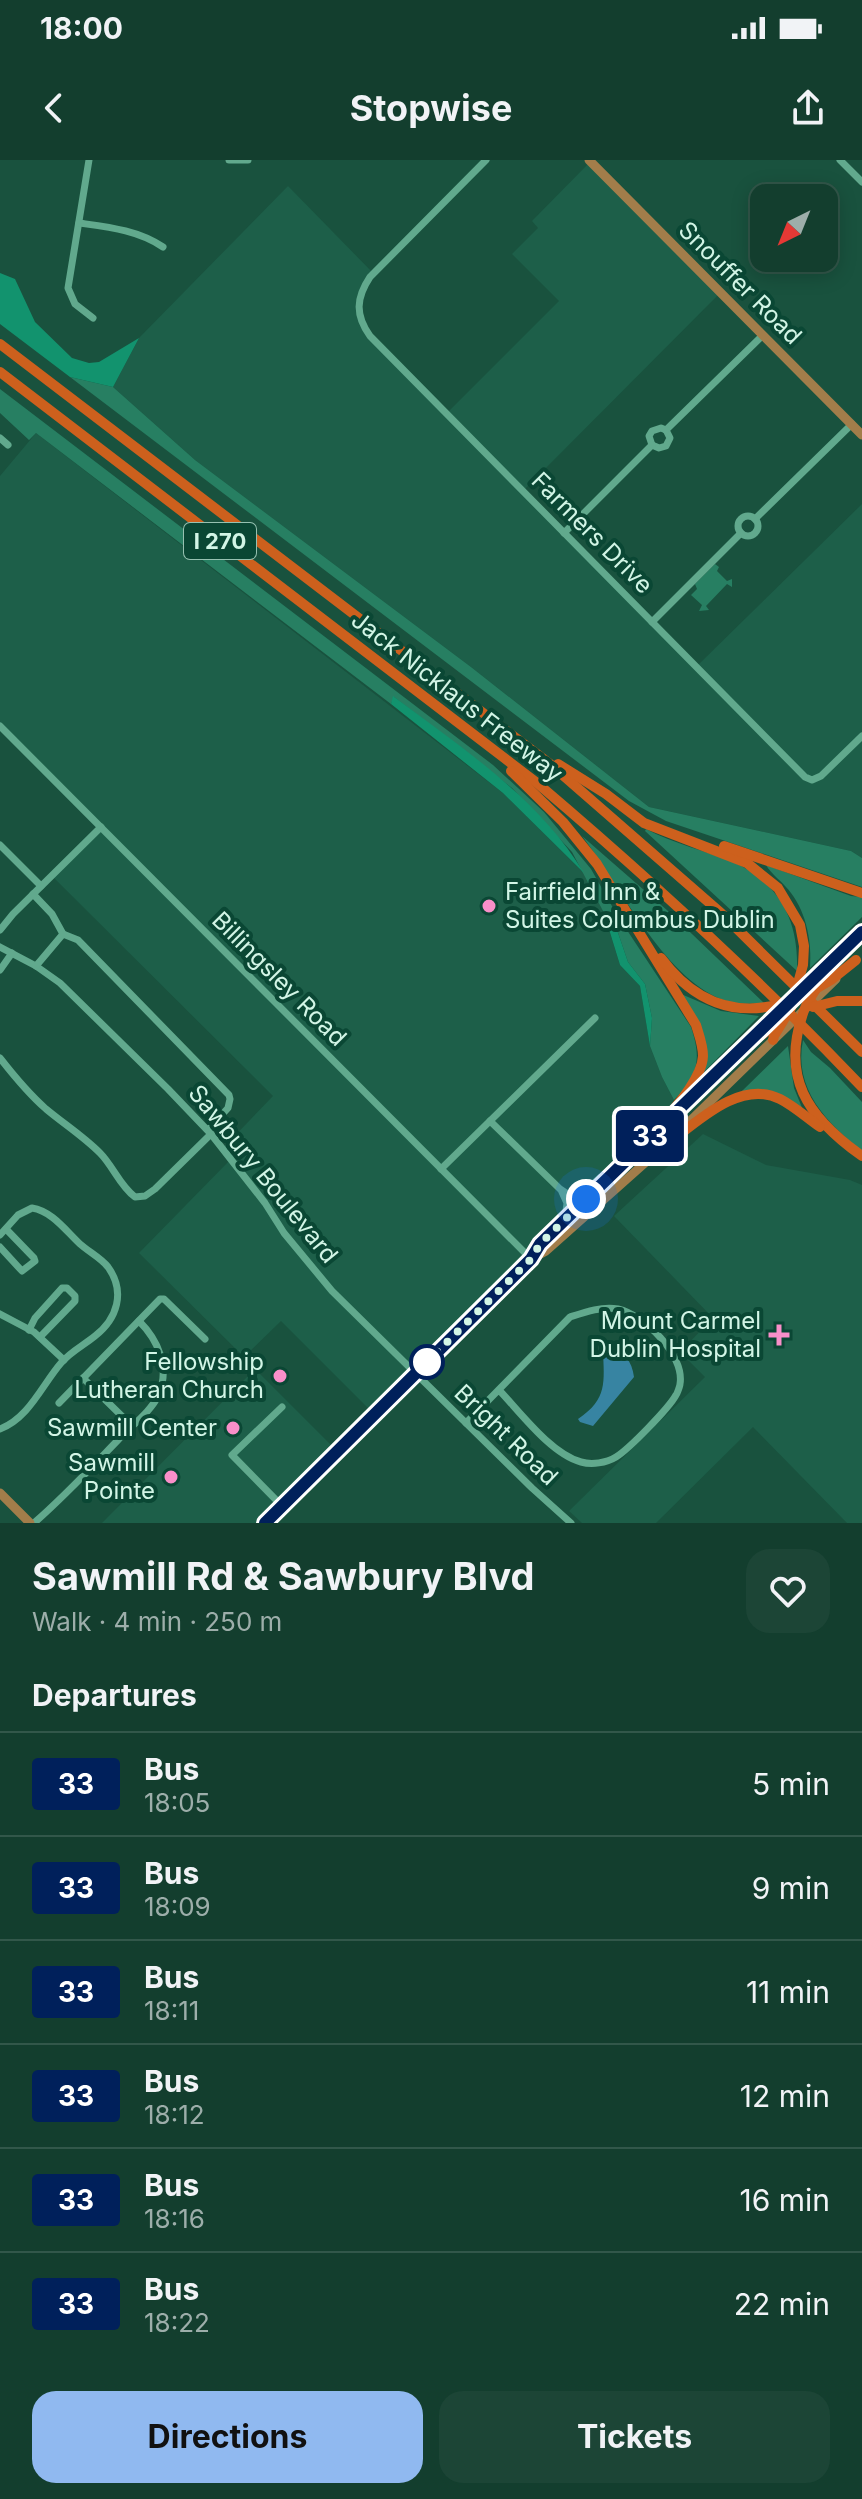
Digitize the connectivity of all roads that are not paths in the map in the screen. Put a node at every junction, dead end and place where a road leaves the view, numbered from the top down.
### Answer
1 (89, 160) edge
2 (229, 160) edge
3 (248, 160) edge
4 (486, 160) edge
5 (589, 160) edge
6 (840, 160) edge
7 (862, 182) edge
8 (79, 223) junction
9 (163, 247) dead end
10 (93, 318) dead end
11 (763, 335) junction
12 (0, 344) edge
13 (0, 372) edge
14 (852, 424) junction
15 (666, 430) junction
16 (862, 435) edge
17 (0, 438) edge
18 (8, 445) dead end
19 (652, 445) junction
20 (755, 519) junction
21 (564, 533) junction
22 (741, 533) junction
23 (652, 622) junction
24 (441, 709) junction
25 (0, 726) edge
26 (862, 736) edge
27 (519, 740) junction
28 (101, 827) junction
29 (674, 834) junction
30 (0, 845) edge
31 (41, 886) junction
32 (862, 893) edge
33 (33, 894) junction
34 (627, 912) junction
35 (0, 930) edge
36 (862, 932) edge
37 (63, 934) junction
38 (0, 947) edge
39 (12, 953) junction
40 (859, 958) edge
41 (36, 966) junction
42 (824, 969) joint
43 (0, 970) edge
44 (821, 983) junction
45 (812, 992) junction
46 (793, 1000) junction
47 (862, 1001) edge
48 (804, 1010) junction
49 (787, 1016) junction
50 (595, 1018) dead end
51 (777, 1026) junction
52 (773, 1040) joint
53 (862, 1052) edge
54 (734, 1056) joint
55 (0, 1058) edge
56 (862, 1087) edge
57 (490, 1121) junction
58 (210, 1132) junction
59 (652, 1135) junction
60 (848, 1146) junction
61 (661, 1149) junction
62 (862, 1156) edge
63 (441, 1169) junction
64 (612, 1174) junction
65 (562, 1192) junction
66 (565, 1220) junction
67 (3, 1232) edge
68 (0, 1247) edge
69 (531, 1259) junction
70 (0, 1314) edge
71 (139, 1321) junction
72 (29, 1330) junction
73 (40, 1337) junction
74 (205, 1339) dead end
75 (64, 1360) junction
76 (414, 1374) junction
77 (83, 1378) junction
78 (499, 1390) junction
79 (59, 1403) dead end
80 (282, 1407) dead end
81 (466, 1423) junction
82 (132, 1426) junction
83 (0, 1429) edge
84 (0, 1493) edge
85 (282, 1506) junction
86 (32, 1523) edge
87 (265, 1523) edge
88 (571, 1523) edge

1 - 8 street
2 - 3 street
4 - 21 street, Farmers Drive
5 - 11 main road, Snouffer Road
6 - 7 street
8 - 9 street
8 - 10 street
11 - 14 main road, Snouffer Road
11 - 15 street
12 - 27 highway, Jack Nicklaus Freeway / I 270
13 - 24 highway, Jack Nicklaus Freeway / I 270
14 - 16 main road, Snouffer Road
14 - 20 street
15 - 19 street
15 - 19 street
17 - 18 street
19 - 21 street
20 - 22 street
20 - 22 street
21 - 23 street, Farmers Drive
22 - 23 street
23 - 26 street, Farmers Drive
24 - 34 highway
24 - 56 highway, Jack Nicklaus Freeway / I 270
25 - 28 street, Billingsley Road
27 - 29 highway
27 - 53 highway, Jack Nicklaus Freeway / I 270
28 - 31 street
28 - 63 street, Billingsley Road
29 - 32 highway
29 - 46 highway
30 - 31 street
31 - 33 street
33 - 35 street
33 - 37 street
34 - 46 highway
34 - 59 highway
36 - 42 main road
37 - 41 street
37 - 58 street
38 - 39 street, Sawbury Boulevard
39 - 41 street, Sawbury Boulevard
39 - 43 street
40 - 44 highway
41 - 58 street, Sawbury Boulevard
42 - 44 highway
44 - 45 highway
44 - 46 main road
44 - 48 main road
45 - 46 highway
45 - 48 highway
46 - 49 highway
46 - 51 main road
47 - 48 highway
48 - 49 highway
48 - 51 main road
48 - 60 highway
49 - 51 highway
50 - 57 street
51 - 52 highway
51 - 54 highway
52 - 61 main road
54 - 59 main road
55 - 58 street
57 - 63 street
57 - 65 street
58 - 76 street, Sawbury Boulevard
59 - 64 main road
60 - 61 highway
60 - 62 highway
61 - 69 main road
63 - 69 street, Billingsley Road
64 - 65 street
64 - 66 main road
65 - 66 street
66 - 69 main road
67 - 68 street
67 - 75 street
69 - 76 main road
70 - 72 street
71 - 74 street
71 - 77 street
71 - 82 street
72 - 73 street
72 - 73 street
73 - 75 street
75 - 83 street
76 - 81 street, Bright Road
76 - 85 main road
77 - 79 street
77 - 82 street
78 - 78 street
78 - 81 street
80 - 85 street
81 - 88 street, Bright Road
82 - 86 street
84 - 86 main road
85 - 87 main road

